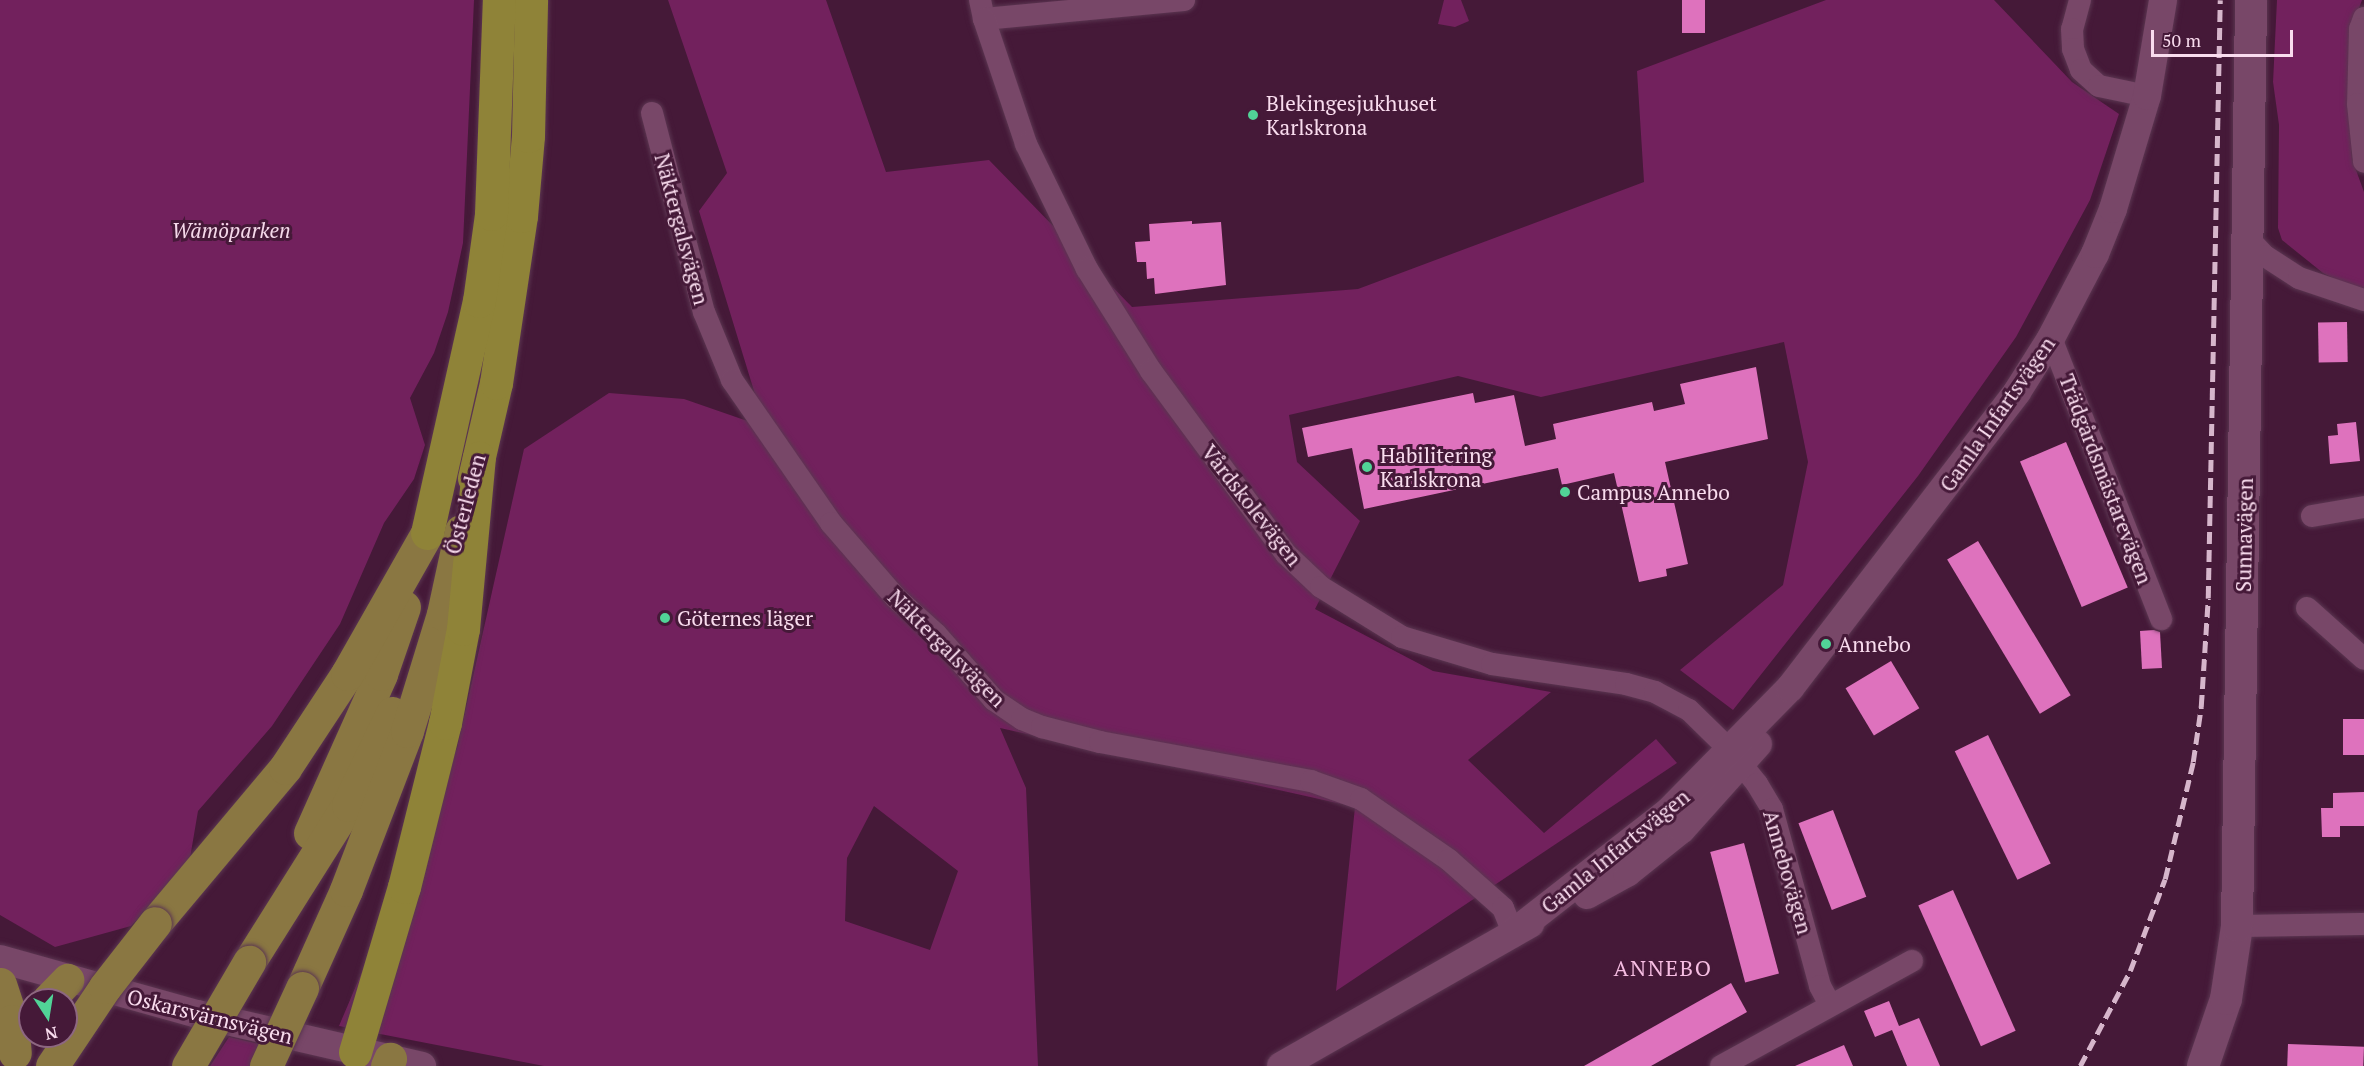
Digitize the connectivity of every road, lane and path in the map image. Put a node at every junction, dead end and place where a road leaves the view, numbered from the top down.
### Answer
1 (499, 0) edge
2 (531, 0) edge
3 (1184, 0) edge
4 (2080, 0) edge
5 (2163, 0) edge
6 (2251, 0) edge
7 (982, 10) edge
8 (2364, 18) edge
9 (2146, 96) junction
10 (652, 113) dead end
11 (2364, 162) edge
12 (2247, 237) junction
13 (2364, 304) edge
14 (2051, 338) junction
15 (479, 458) junction
16 (2364, 507) edge
17 (2312, 516) dead end
18 (463, 523) junction
19 (427, 533) junction
20 (2307, 608) dead end
21 (2161, 619) dead end
22 (2364, 659) edge
23 (1736, 758) junction
24 (2364, 924) edge
25 (2237, 926) junction
26 (1513, 933) junction
27 (0, 958) edge
28 (1912, 961) dead end
29 (249, 962) junction
30 (0, 984) edge
31 (53, 988) edge
32 (78, 994) edge
33 (1829, 1003) junction
34 (18, 1049) edge
35 (355, 1052) junction
36 (389, 1063) edge
37 (52, 1066) edge
38 (188, 1066) edge
39 (266, 1066) edge
40 (422, 1066) edge
41 (1281, 1066) edge
42 (1721, 1066) edge
43 (2203, 1066) edge

1 - 19 highway, Österleden
2 - 15 highway, Österleden
3 - 7 street
4 - 9 street
5 - 9 street, Gamla Infartsvägen
6 - 12 main road, Sunnavägen
7 - 23 street, Vårdskolevägen
8 - 11 street
9 - 14 street, Gamla Infartsvägen
10 - 26 street, Näktergalsvägen
12 - 13 street
12 - 25 main road, Sunnavägen
14 - 21 street, Trädgårdsmästarevägen
14 - 23 street, Gamla Infartsvägen
15 - 18 highway, Österleden
15 - 35 highway
16 - 17 street
18 - 29 highway, Österleden
18 - 39 highway, bridge
19 - 29 highway, Österleden
19 - 37 highway, bridge
20 - 22 street
23 - 26 street, Gamla Infartsvägen
23 - 33 street, Annebovägen
24 - 25 street
25 - 43 main road, Sunnavägen
26 - 41 street, Gamla Infartsvägen
27 - 31 street, Oskarsvärnsvägen
28 - 33 street
29 - 38 highway, Österleden, bridge
30 - 34 highway
32 - 35 street, Oskarsvärnsvägen
33 - 42 street
35 - 36 street, Oskarsvärnsvägen
36 - 40 street, Oskarsvärnsvägen

